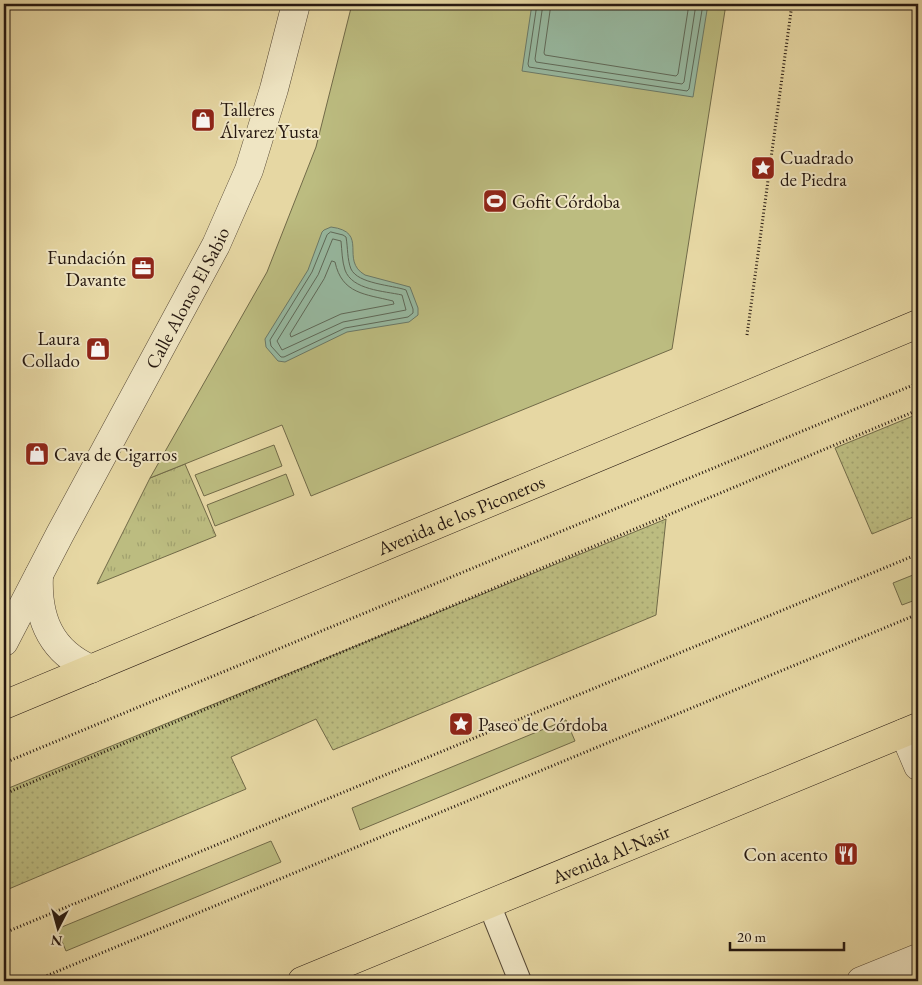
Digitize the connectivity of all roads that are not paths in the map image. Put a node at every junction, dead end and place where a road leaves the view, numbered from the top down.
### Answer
1 (296, 4) edge
2 (918, 324) edge
3 (39, 575) junction
4 (4, 642) edge
5 (91, 669) junction
6 (4, 705) edge
7 (911, 730) edge
8 (918, 766) edge
9 (489, 904) junction
10 (918, 958) edge
11 (302, 981) edge
12 (520, 981) edge
13 (861, 981) edge

1 - 3 street, Calle Alonso El Sabio
2 - 5 main road, Avenida de los Piconeros
3 - 4 street, Calle Alonso El Sabio
3 - 5 street, Calle Alonso El Sabio
5 - 6 main road, Avenida de los Piconeros
7 - 8 street
7 - 9 main road, Avenida Al-Nasir
9 - 11 main road, Avenida Al-Nasir
9 - 12 street
10 - 13 street

